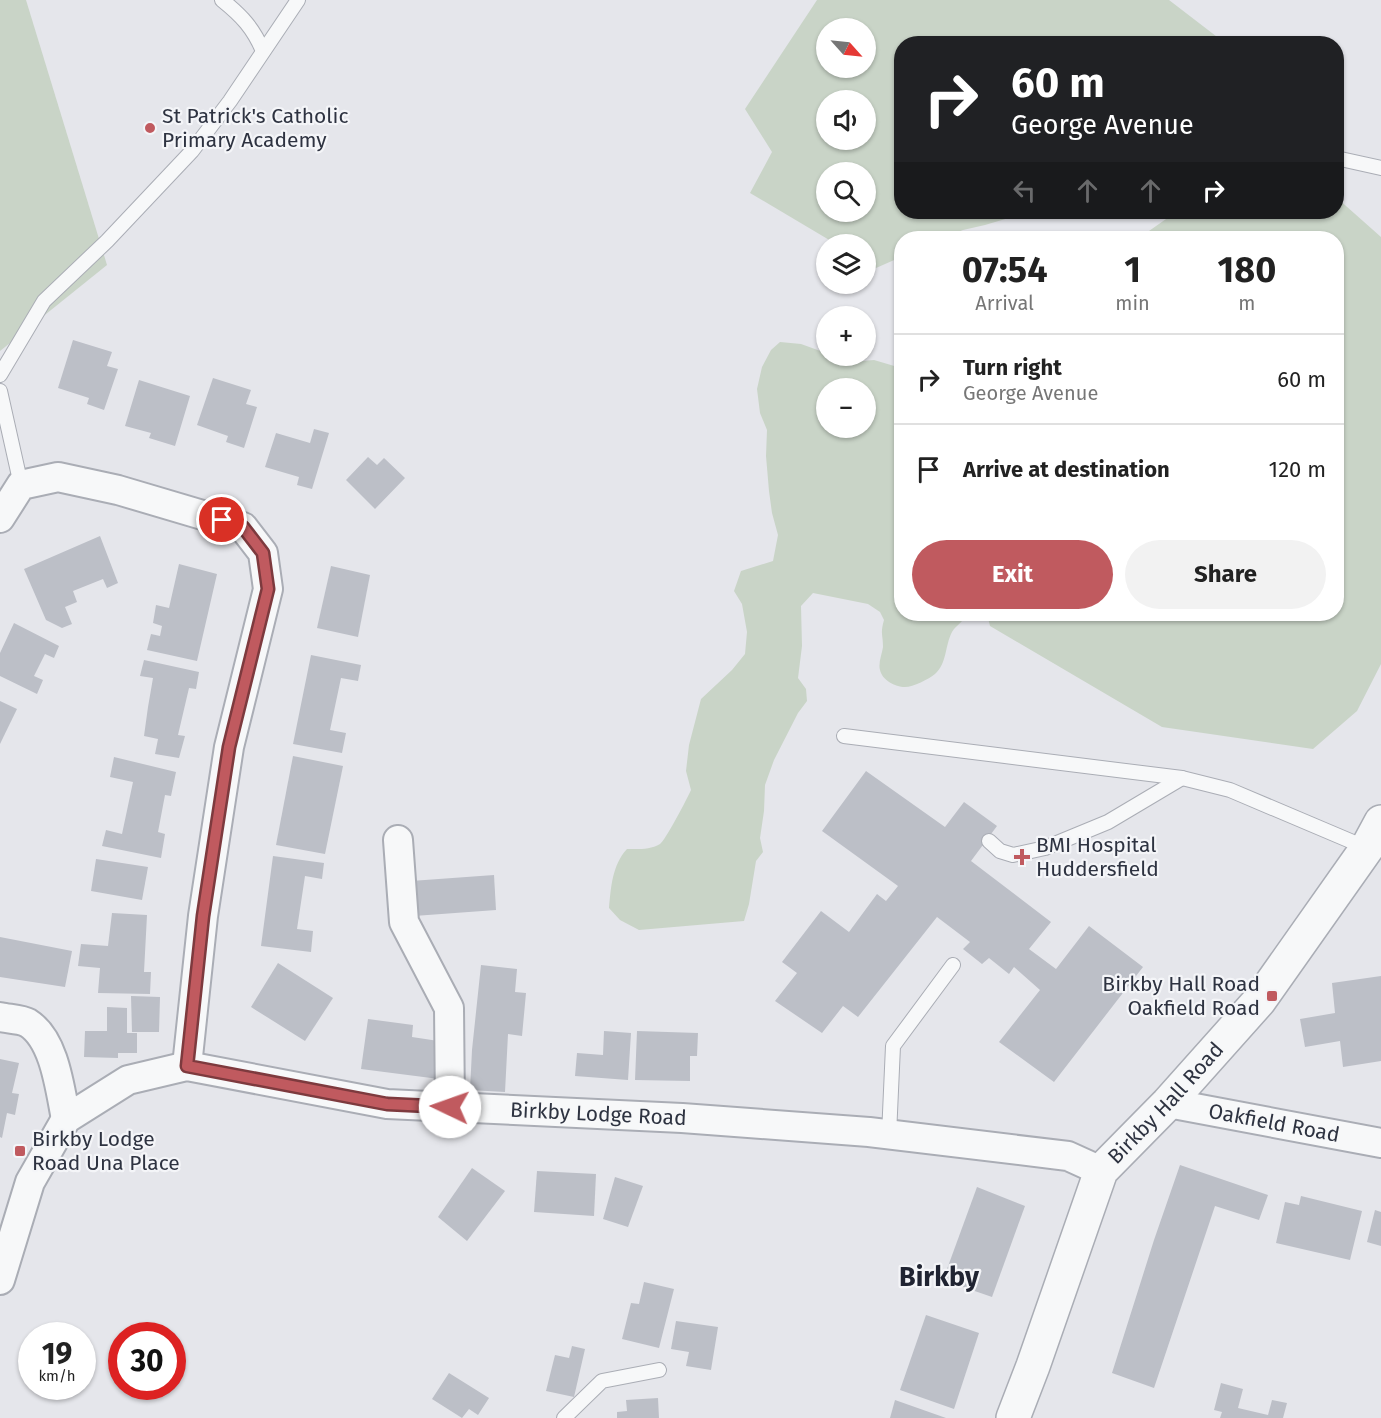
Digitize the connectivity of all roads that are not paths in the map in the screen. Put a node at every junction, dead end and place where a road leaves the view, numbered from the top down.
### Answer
1 (222, 0) edge
2 (298, 0) edge
3 (263, 51) junction
4 (1344, 160) edge
5 (1381, 168) edge
6 (0, 375) edge
7 (0, 391) edge
8 (21, 485) junction
9 (0, 518) edge
10 (844, 736) dead end
11 (1182, 778) junction
12 (1374, 835) edge
13 (398, 840) dead end
14 (989, 841) dead end
15 (953, 965) dead end
16 (0, 1017) edge
17 (187, 1066) junction
18 (1168, 1104) junction
19 (450, 1107) junction
20 (66, 1119) junction
21 (889, 1135) junction
22 (1381, 1143) edge
23 (1101, 1171) junction
24 (0, 1280) edge
25 (659, 1370) dead end
26 (564, 1418) edge
27 (1013, 1418) edge

1 - 3 lane
2 - 3 lane
3 - 6 lane
4 - 5 lane
7 - 8 lane
8 - 9 street
8 - 17 street
10 - 11 lane
11 - 12 lane
11 - 14 lane
12 - 18 street, Birkby Hall Road
13 - 19 street
15 - 21 lane
16 - 20 street
17 - 19 street, Birkby Lodge Road
17 - 20 street, Birkby Lodge Road
18 - 22 street, Oakfield Road
18 - 23 street, Birkby Hall Road
19 - 21 street, Birkby Lodge Road
20 - 24 street, Birkby Lodge Road
21 - 23 street, Birkby Lodge Road
23 - 27 street, Birkby Hall Road
25 - 26 lane

